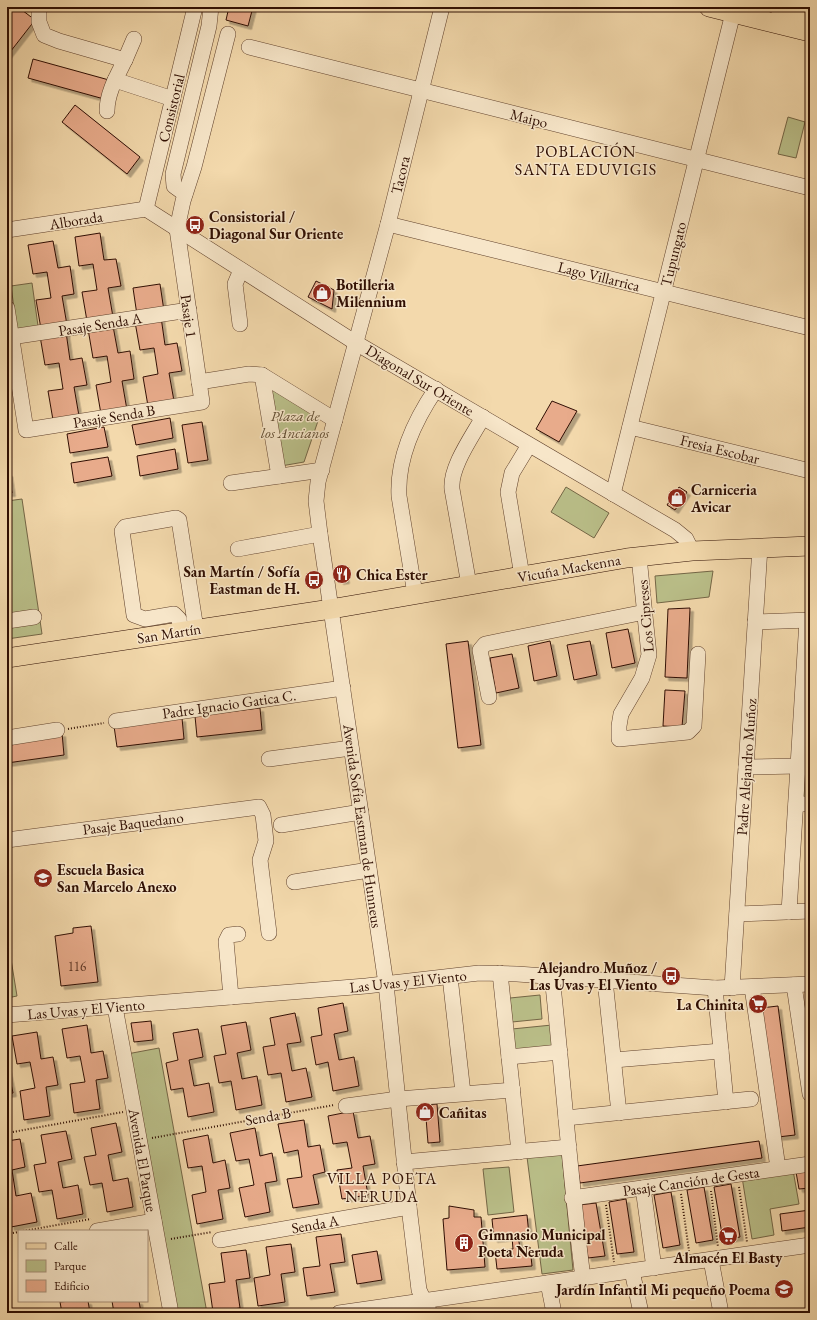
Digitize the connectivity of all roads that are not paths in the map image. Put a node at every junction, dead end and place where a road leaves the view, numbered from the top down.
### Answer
1 (39, 7) edge
2 (196, 7) edge
3 (211, 7) edge
4 (442, 7) edge
5 (708, 7) edge
6 (778, 7) edge
7 (733, 13) junction
8 (810, 15) edge
9 (810, 32) edge
10 (228, 34) dead end
11 (134, 39) dead end
12 (249, 47) dead end
13 (125, 60) junction
14 (115, 80) junction
15 (422, 91) junction
16 (173, 99) junction
17 (107, 111) dead end
18 (697, 160) junction
19 (810, 188) edge
20 (185, 194) junction
21 (146, 209) junction
22 (388, 224) junction
23 (177, 229) junction
24 (7, 230) edge
25 (241, 270) junction
26 (664, 292) junction
27 (7, 308) edge
28 (189, 310) junction
29 (240, 324) dead end
30 (810, 328) edge
31 (11, 337) junction
32 (356, 343) junction
33 (262, 375) junction
34 (199, 382) junction
35 (436, 389) junction
36 (202, 402) joint
37 (483, 417) junction
38 (335, 420) junction
39 (630, 427) junction
40 (529, 444) junction
41 (322, 470) junction
42 (810, 471) edge
43 (279, 476) junction
44 (231, 483) dead end
45 (613, 494) junction
46 (320, 534) junction
47 (810, 546) edge
48 (760, 547) junction
49 (238, 549) dead end
50 (692, 552) junction
51 (639, 557) junction
52 (522, 576) junction
53 (469, 585) junction
54 (415, 594) junction
55 (331, 609) junction
56 (645, 612) junction
57 (34, 617) dead end
58 (808, 620) edge
59 (7, 621) edge
60 (755, 622) junction
61 (188, 630) junction
62 (698, 654) dead end
63 (7, 658) edge
64 (343, 688) junction
65 (489, 697) dead end
66 (116, 720) road end
67 (805, 727) edge
68 (57, 730) road end
69 (7, 738) edge
70 (352, 748) junction
71 (269, 759) dead end
72 (798, 766) junction
73 (746, 767) junction
74 (803, 804) edge
75 (361, 812) junction
76 (281, 825) dead end
77 (7, 840) edge
78 (369, 870) junction
79 (294, 882) dead end
80 (810, 911) edge
81 (789, 912) junction
82 (737, 914) junction
83 (269, 933) dead end
84 (238, 934) dead end
85 (500, 973) junction
86 (552, 976) junction
87 (450, 977) junction
88 (605, 980) junction
89 (386, 984) junction
90 (810, 984) edge
91 (794, 985) junction
92 (752, 987) junction
93 (715, 988) junction
94 (732, 988) junction
95 (230, 997) junction
96 (115, 1007) junction
97 (7, 1015) edge
98 (721, 1051) junction
99 (560, 1052) junction
100 (509, 1057) junction
101 (614, 1060) junction
102 (513, 1090) junction
103 (463, 1094) junction
104 (810, 1094) edge
105 (398, 1098) junction
106 (751, 1099) dead end
107 (726, 1102) junction
108 (346, 1106) road end
109 (619, 1113) junction
110 (566, 1118) junction
111 (569, 1147) junction
112 (519, 1152) junction
113 (404, 1162) junction
114 (810, 1164) edge
115 (778, 1168) junction
116 (643, 1188) junction
117 (572, 1198) junction
118 (409, 1207) junction
119 (154, 1221) junction
120 (98, 1225) edge
121 (220, 1240) dead end
122 (810, 1245) edge
123 (716, 1259) junction
124 (654, 1268) junction
125 (632, 1271) junction
126 (583, 1278) junction
127 (548, 1283) junction
128 (427, 1307) edge
129 (171, 1313) edge
130 (340, 1313) edge
131 (554, 1313) edge
132 (641, 1313) edge
133 (721, 1313) edge

1 - 13 street
2 - 16 street, Consistorial
3 - 20 street
4 - 15 street, Tacora
5 - 7 main road
6 - 8 main road
7 - 9 main road
7 - 18 street, Tupungato
10 - 20 street
11 - 13 street
12 - 15 street, Maipo
13 - 14 street
14 - 16 street
14 - 17 street
15 - 18 street, Maipo
15 - 22 street, Tacora
16 - 21 street, Consistorial
18 - 19 street, Maipo
18 - 26 street, Tupungato
20 - 23 street
21 - 23 street, Diagonal Sur Oriente
21 - 24 street, Alborada
22 - 26 street, Lago Villarrica
22 - 32 street, Tacora
23 - 25 street, Diagonal Sur Oriente
23 - 28 street, Pasaje 1
25 - 29 street
25 - 32 street, Diagonal Sur Oriente
26 - 30 street, Lago Villarrica
26 - 39 street, Tupungato
27 - 31 street
28 - 31 street, Pasaje Senda A
28 - 34 street, Pasaje 1
31 - 36 street, Pasaje Senda B
32 - 35 street, Diagonal Sur Oriente
32 - 38 street, Avenida Sofía Eastman de Hunneus
33 - 34 street
33 - 38 street
33 - 43 street
34 - 36 street, Pasaje 1
35 - 37 street, Diagonal Sur Oriente
35 - 54 street
37 - 40 street, Diagonal Sur Oriente
37 - 53 street
38 - 41 street, Avenida Sofía Eastman de Hunneus
39 - 42 street, Fresia Escobar
39 - 45 street, Tupungato
40 - 45 street, Diagonal Sur Oriente
40 - 52 street
41 - 43 street
41 - 46 street, Avenida Sofía Eastman de Hunneus
43 - 44 street
45 - 50 street, Diagonal Sur Oriente
46 - 49 street
46 - 55 street, Avenida Sofía Eastman de Hunneus
47 - 48 main road, Vicuña Mackenna
48 - 50 main road, Vicuña Mackenna
48 - 60 street, Padre Alejandro Muñoz
50 - 51 main road, Vicuña Mackenna
51 - 52 main road, Vicuña Mackenna
51 - 56 street, Los Cipreses
52 - 53 main road, Vicuña Mackenna
53 - 54 main road, Vicuña Mackenna
54 - 55 main road, Vicuña Mackenna
55 - 61 main road, San Martín
55 - 64 street, Avenida Sofía Eastman de Hunneus
56 - 62 street, Los Cipreses
56 - 65 street
57 - 59 street
58 - 60 street
58 - 67 street
60 - 73 street, Padre Alejandro Muñoz
61 - 61 street
61 - 63 main road, San Martín
64 - 66 street, Padre Ignacio Gatica C.
64 - 70 street, Avenida Sofía Eastman de Hunneus
67 - 72 street
68 - 69 street
70 - 71 street
70 - 75 street, Avenida Sofía Eastman de Hunneus
72 - 73 street
72 - 74 street
73 - 82 street, Padre Alejandro Muñoz
74 - 81 street
75 - 76 street
75 - 78 street, Avenida Sofía Eastman de Hunneus
77 - 83 street, Pasaje Baquedano
78 - 79 street
78 - 89 street, Avenida Sofía Eastman de Hunneus
80 - 81 street
81 - 82 street
82 - 94 street, Padre Alejandro Muñoz
84 - 95 street
85 - 86 street, Las Uvas y El Viento
85 - 87 street, Las Uvas y El Viento
85 - 100 street
86 - 88 street, Las Uvas y El Viento
86 - 99 street
87 - 89 street, Las Uvas y El Viento
87 - 103 street
88 - 93 street, Las Uvas y El Viento
88 - 101 street
89 - 95 street, Las Uvas y El Viento
89 - 105 street, Avenida Sofía Eastman de Hunneus
90 - 91 street, Las Uvas y El Viento
91 - 92 street, Las Uvas y El Viento
91 - 104 street
92 - 94 street, Las Uvas y El Viento
92 - 115 street
93 - 94 street, Las Uvas y El Viento
93 - 98 street
95 - 96 street, Las Uvas y El Viento
96 - 97 street, Las Uvas y El Viento
96 - 119 street, Avenida El Parque
98 - 101 street
98 - 107 street
99 - 100 street
99 - 110 street
100 - 102 street
101 - 109 street
102 - 103 street
102 - 112 street
103 - 105 street
105 - 108 street
105 - 113 street, Avenida Sofía Eastman de Hunneus
106 - 107 street
107 - 109 street
109 - 110 street
110 - 111 street
111 - 112 street
111 - 117 street
112 - 113 street
113 - 118 street, Avenida Sofía Eastman de Hunneus
114 - 115 street, Pasaje Canción de Gesta
115 - 116 street, Pasaje Canción de Gesta
116 - 117 street, Pasaje Canción de Gesta
116 - 124 street
117 - 126 street
118 - 121 street, Senda A
118 - 128 street, Avenida Sofía Eastman de Hunneus
119 - 120 street
119 - 129 street, Avenida El Parque
122 - 123 street
123 - 124 street
123 - 133 street
124 - 125 street
125 - 126 street
125 - 132 street
126 - 127 street
127 - 128 street
127 - 131 street
128 - 130 street

